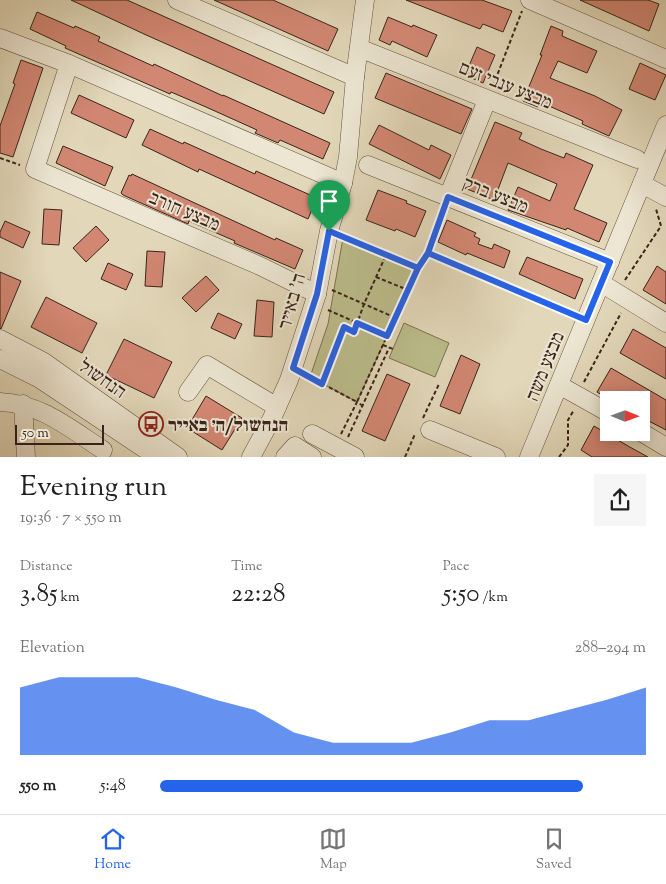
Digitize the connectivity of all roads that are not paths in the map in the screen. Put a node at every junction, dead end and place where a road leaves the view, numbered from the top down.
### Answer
1 (177, 0) edge
2 (365, 0) edge
3 (526, 4) edge
4 (7, 40) edge
5 (359, 48) junction
6 (666, 59) edge
7 (69, 64) junction
8 (355, 77) junction
9 (487, 100) junction
10 (666, 126) edge
11 (637, 159) dead end
12 (368, 165) dead end
13 (343, 183) junction
14 (642, 184) junction
15 (662, 194) edge
16 (448, 197) junction
17 (610, 262) junction
18 (601, 284) junction
19 (317, 294) junction
20 (666, 323) edge
21 (0, 339) edge
22 (0, 358) edge
23 (559, 385) junction
24 (188, 392) dead end
25 (0, 402) edge
26 (23, 404) junction
27 (277, 407) junction
28 (600, 408) edge
29 (430, 430) dead end
30 (312, 434) dead end
31 (650, 437) edge
32 (666, 447) edge
33 (103, 450) dead end
34 (344, 451) edge
35 (26, 456) edge
36 (156, 456) edge
37 (178, 456) edge
38 (251, 456) edge
39 (286, 456) edge
40 (312, 456) edge
41 (496, 456) edge
42 (529, 456) edge

1 - 8 street
2 - 5 street, ה' באייר
3 - 6 street
4 - 7 street
5 - 8 street, ה' באייר
5 - 9 street, מבצע ענבי זעם
7 - 13 street
7 - 19 street, מבצע חורב
8 - 13 street, ה' באייר
9 - 11 street, מבצע ענבי זעם
9 - 16 street
10 - 14 street, מבצע משה
12 - 16 street, מבצע ברק
13 - 19 street, ה' באייר
14 - 15 street
14 - 17 street, מבצע משה
16 - 17 street, מבצע ברק
17 - 18 street, מבצע משה
18 - 20 street
18 - 23 street, מבצע משה
19 - 27 street, ה' באייר
21 - 37 street, הנחשול
22 - 36 street, הנחשול
23 - 28 street
23 - 42 street, מבצע משה
24 - 27 street
25 - 26 street
26 - 33 street
26 - 35 street
27 - 38 street, ה' באייר
29 - 41 street
30 - 34 street
31 - 32 street
39 - 40 street

